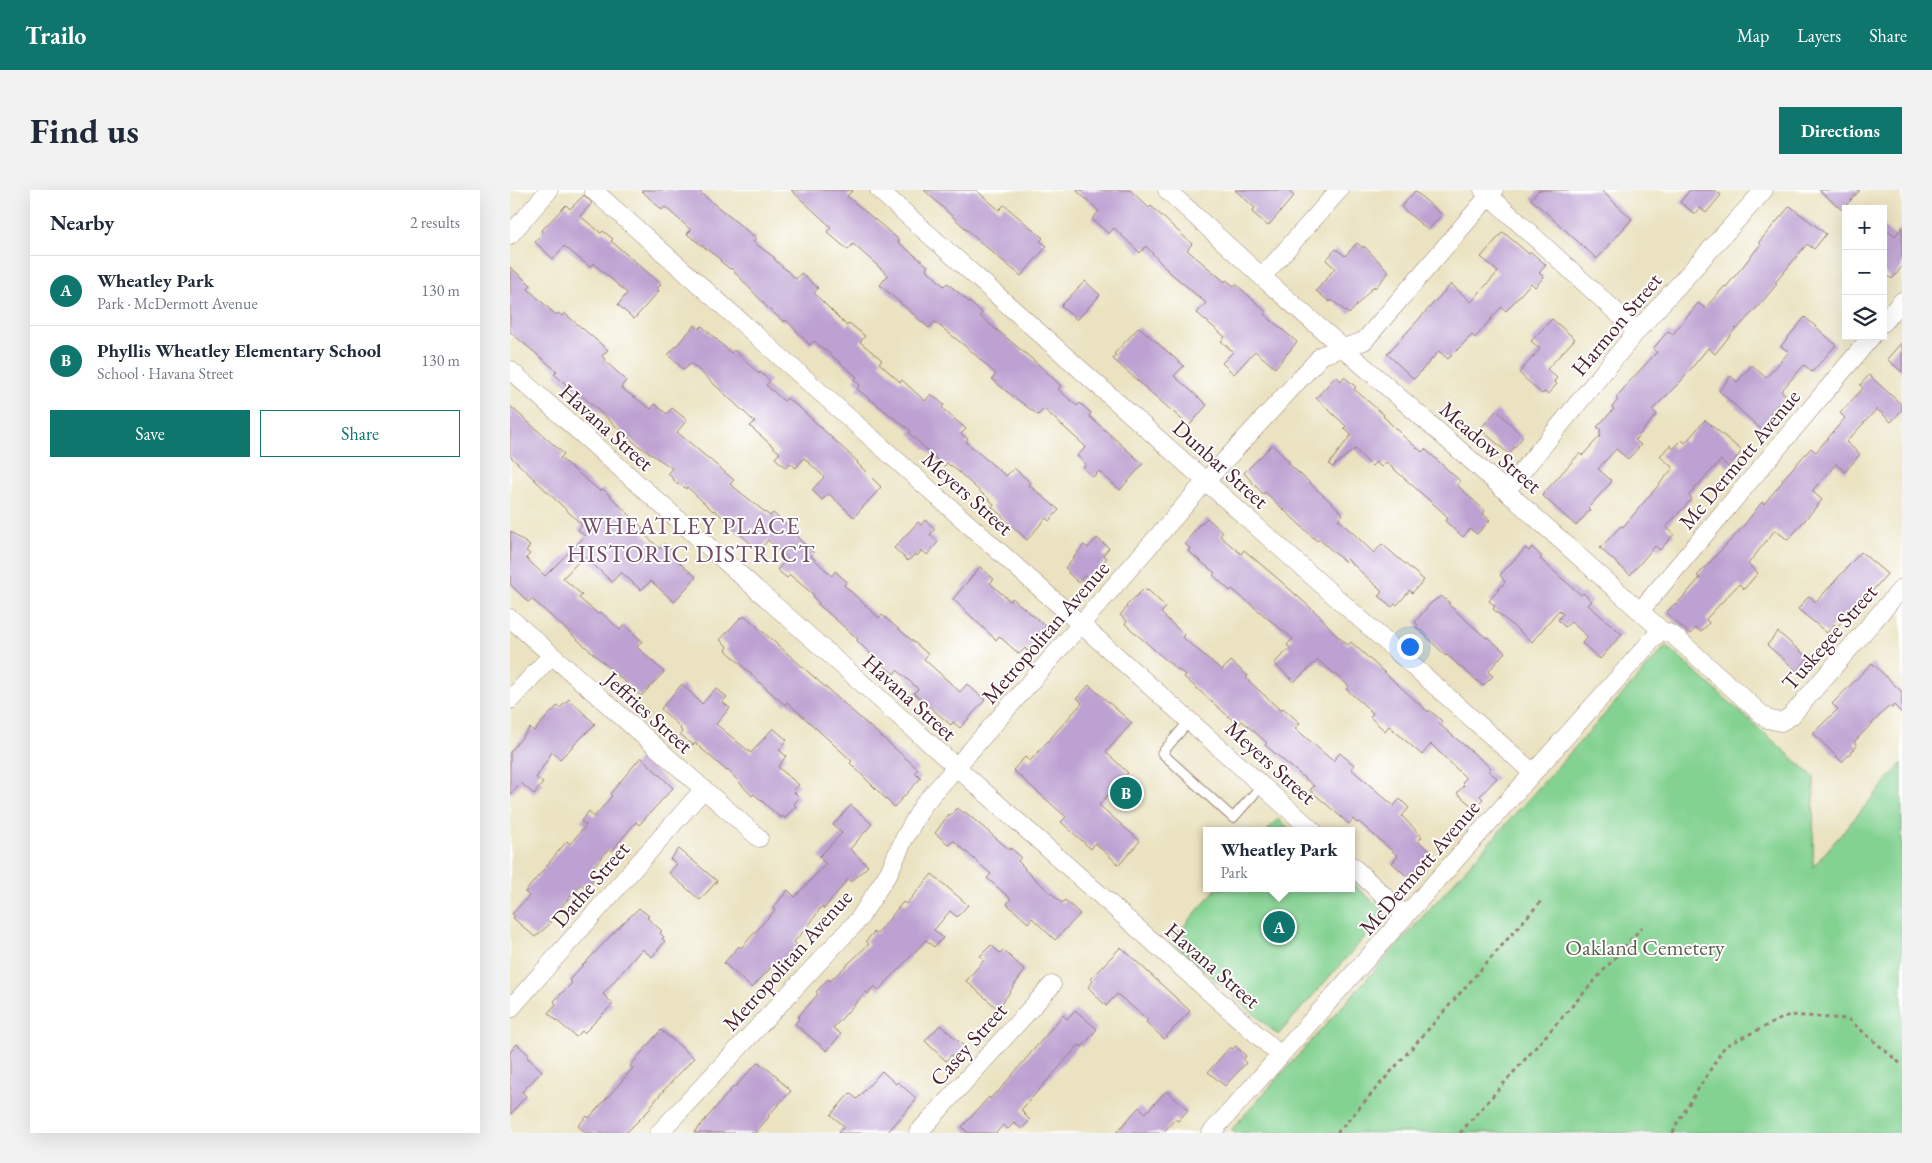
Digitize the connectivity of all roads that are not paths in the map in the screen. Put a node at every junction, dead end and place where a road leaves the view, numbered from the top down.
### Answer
1 (549, 190) edge
2 (592, 190) edge
3 (879, 190) edge
4 (1167, 190) edge
5 (1339, 190) edge
6 (1764, 190) edge
7 (1489, 192) edge
8 (510, 235) edge
9 (1262, 277) junction
10 (1902, 301) edge
11 (1887, 318) edge
12 (1637, 331) junction
13 (1869, 340) edge
14 (1343, 348) junction
15 (510, 370) edge
16 (1206, 481) junction
17 (1506, 491) junction
18 (1902, 588) edge
19 (1640, 611) junction
20 (510, 618) edge
21 (1082, 624) junction
22 (1661, 630) junction
23 (552, 655) junction
24 (510, 700) edge
25 (1791, 716) joint
26 (1190, 720) junction
27 (956, 768) junction
28 (1532, 772) junction
29 (1263, 784) junction
30 (703, 790) junction
31 (1309, 827) edge
32 (759, 838) dead end
33 (1355, 869) edge
34 (1406, 916) junction
35 (1052, 985) dead end
36 (510, 1009) edge
37 (1280, 1055) junction
38 (659, 1133) edge
39 (918, 1133) edge
40 (1211, 1133) edge

1 - 8 street
2 - 21 street, Meyers Street
3 - 16 street, Dunbar Street
4 - 9 street, Meadow Street
5 - 9 street
6 - 12 street, Harmon Street
7 - 12 street
7 - 14 street, Metropolitan Avenue
9 - 14 street, Meadow Street
10 - 11 street
12 - 17 street, Harmon Street
13 - 19 street, Mc Dermott Avenue
14 - 16 street, Metropolitan Avenue
14 - 17 street, Meadow Street
15 - 27 street, Havana Street
16 - 21 street, Metropolitan Avenue
16 - 28 street, Dunbar Street
17 - 19 street, Meadow Street
18 - 25 street, Tuskegee Street
19 - 22 street, Meadow Street
20 - 23 street, Jeffries Street
21 - 26 street, Meyers Street
21 - 27 street, Metropolitan Avenue
22 - 25 street, Meadow Street
22 - 28 street, McDermott Avenue
23 - 24 street
23 - 30 street, Jeffries Street
26 - 29 street, Meyers Street
26 - 29 lane
27 - 37 street, Havana Street
27 - 38 street, Metropolitan Avenue
28 - 34 street, McDermott Avenue
29 - 31 street, Meyers Street
30 - 32 street, Jeffries Street
30 - 36 street, Dathe Street
33 - 34 street
34 - 37 street, McDermott Avenue
35 - 39 street, Casey Street
37 - 40 street, McDermott Avenue

